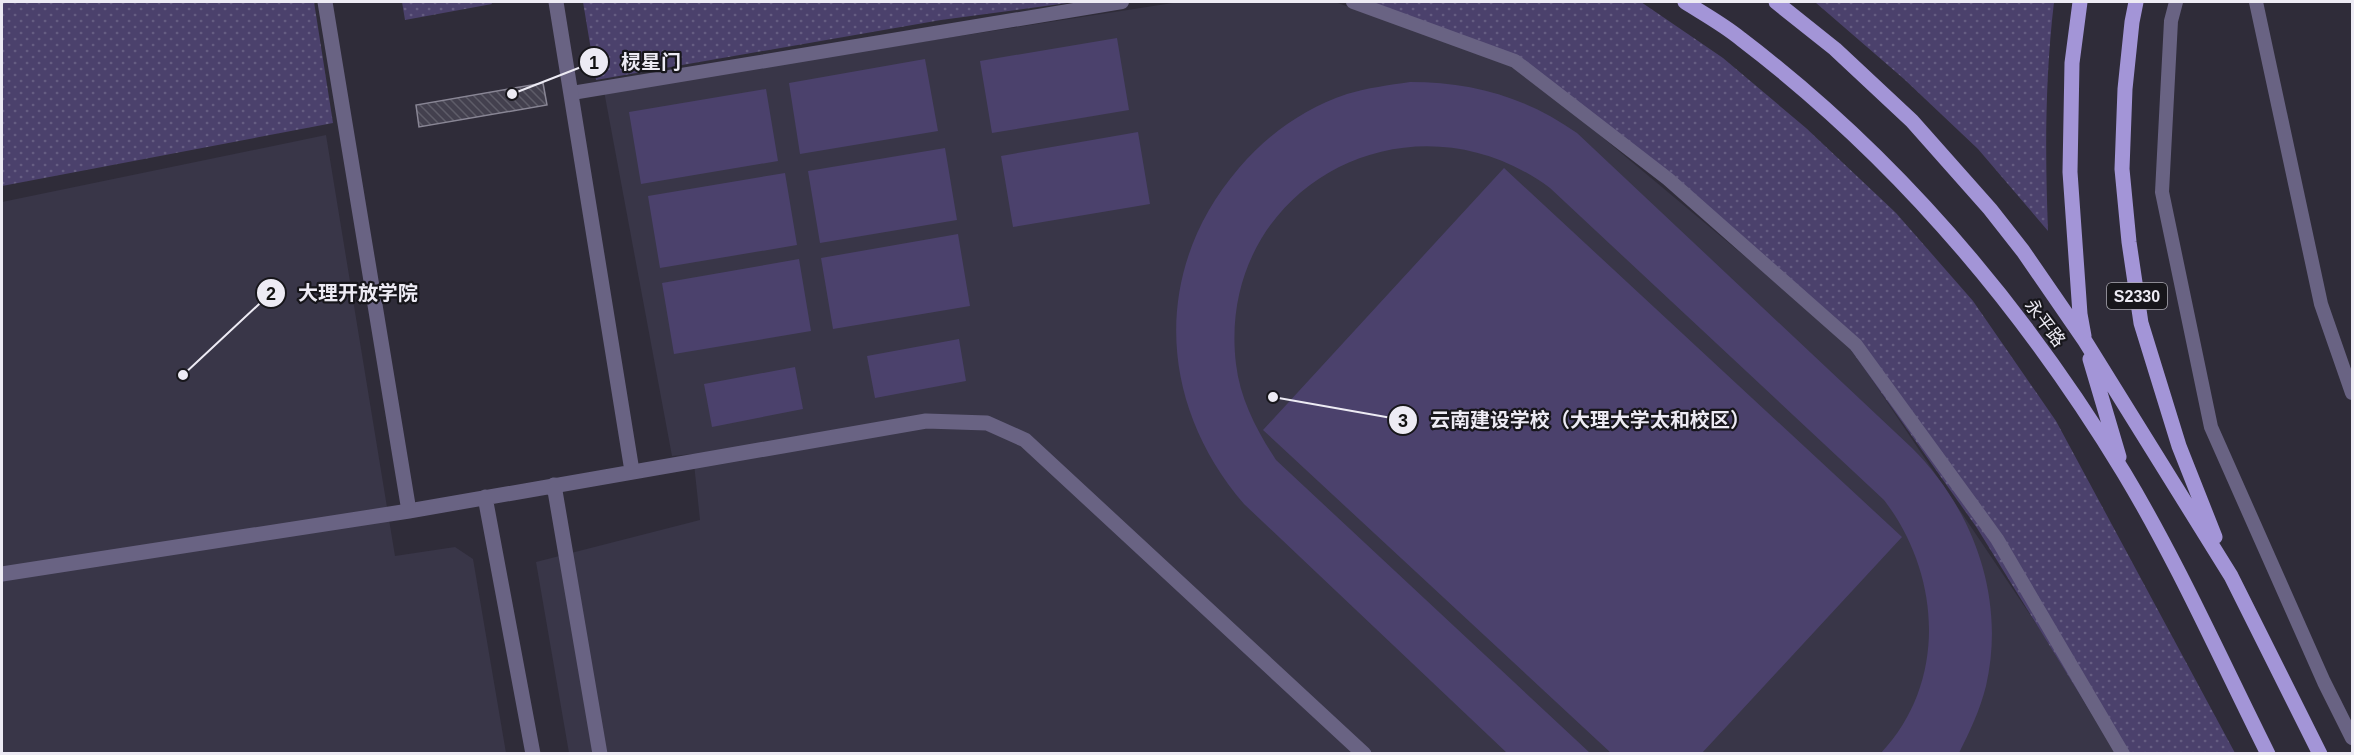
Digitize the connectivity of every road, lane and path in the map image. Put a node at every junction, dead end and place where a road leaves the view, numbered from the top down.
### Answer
1 (325, 2) edge
2 (556, 2) edge
3 (1122, 2) edge
4 (1353, 2) edge
5 (1685, 2) edge
6 (1776, 2) edge
7 (2080, 2) edge
8 (2136, 2) edge
9 (2176, 2) edge
10 (2256, 2) edge
11 (572, 93) junction
12 (2085, 341) junction
13 (2352, 393) edge
14 (632, 471) junction
15 (2123, 473) junction
16 (554, 485) junction
17 (485, 497) junction
18 (409, 511) junction
19 (2, 574) edge
20 (2231, 576) junction
21 (2352, 738) edge
22 (533, 753) edge
23 (600, 753) edge
24 (1364, 753) edge
25 (2123, 753) edge
26 (2268, 753) edge
27 (2320, 753) edge

1 - 18 street
2 - 11 street
3 - 11 lane
4 - 25 lane
5 - 15 main road, 永平路
6 - 12 main road, 永平路
7 - 12 main road
8 - 20 main road, S2330
9 - 21 lane
10 - 13 lane
11 - 14 street
12 - 15 main road
12 - 20 main road, 永平路
14 - 16 street
14 - 24 street
15 - 26 main road, 永平路
16 - 17 street
16 - 23 street
17 - 18 street
17 - 22 street
18 - 19 street
20 - 27 main road, 永平路

